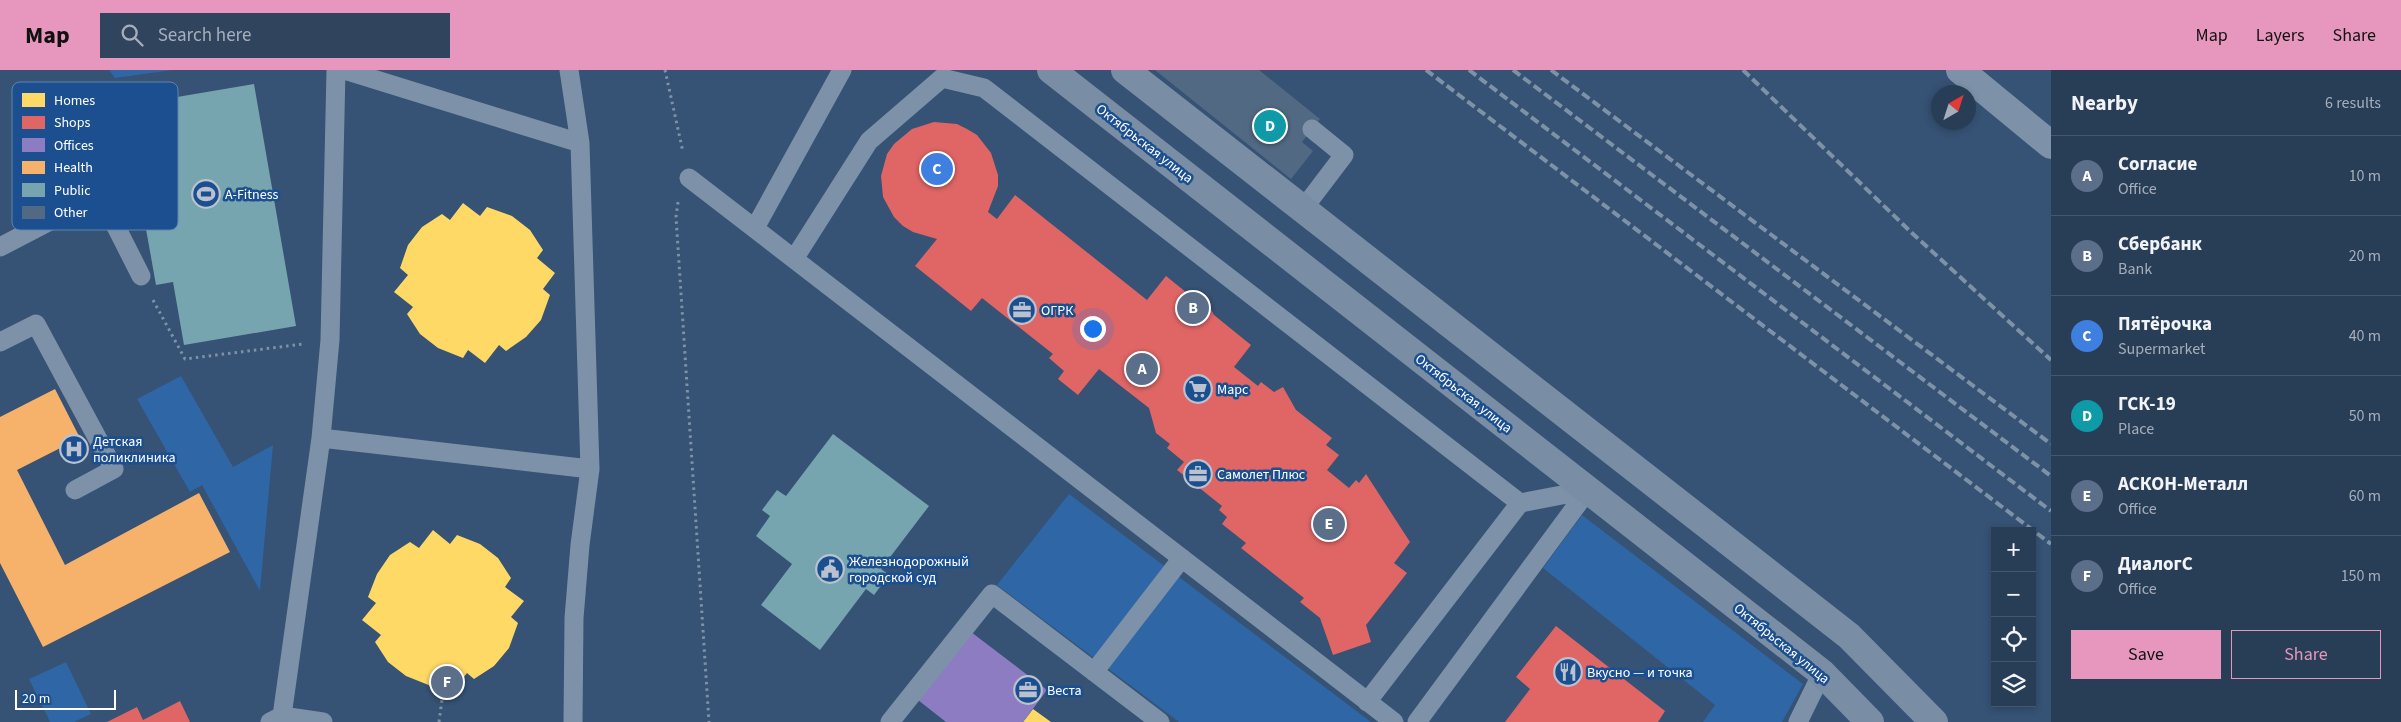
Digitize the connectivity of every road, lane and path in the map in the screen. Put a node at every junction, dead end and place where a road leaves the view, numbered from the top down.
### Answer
1 (336, 70) edge
2 (344, 70) edge
3 (569, 70) edge
4 (665, 70) edge
5 (842, 70) edge
6 (1052, 70) edge
7 (1125, 70) edge
8 (1960, 70) edge
9 (1312, 129) dead end
10 (580, 142) junction
11 (2051, 145) edge
12 (689, 178) junction
13 (1303, 209) junction
14 (755, 228) junction
15 (32, 230) edge
16 (118, 230) edge
17 (0, 247) edge
18 (794, 258) junction
19 (140, 276) joint
20 (330, 340) junction
21 (0, 342) edge
22 (321, 438) junction
23 (590, 470) junction
24 (75, 490) dead end
25 (1588, 490) junction
26 (1520, 503) junction
27 (1182, 558) junction
28 (1094, 672) junction
29 (1822, 673) junction
30 (444, 685) dead end
31 (1368, 702) junction
32 (279, 720) edge
33 (323, 722) edge
34 (439, 722) edge
35 (573, 722) edge
36 (709, 722) edge
37 (890, 722) edge
38 (1160, 722) edge
39 (1394, 722) edge
40 (1417, 722) edge
41 (1798, 722) edge
42 (1870, 722) edge
43 (1934, 722) edge

1 - 20 lane
2 - 10 lane
3 - 10 lane
4 - 12 path
5 - 14 lane
6 - 25 main road, Октябрьская улица
7 - 13 main road
8 - 11 street
9 - 13 lane
10 - 23 lane
12 - 14 lane
12 - 36 path
13 - 43 main road
14 - 18 lane
15 - 17 lane
16 - 19 lane
18 - 26 lane
18 - 27 lane
19 - 20 path
20 - 22 lane
21 - 24 lane
22 - 23 lane
22 - 32 lane
23 - 35 lane
25 - 26 lane
25 - 29 main road, Октябрьская улица
25 - 40 lane
26 - 31 lane
27 - 28 lane
27 - 31 lane
28 - 37 lane
28 - 38 lane
29 - 41 lane
29 - 42 main road, Октябрьская улица
30 - 34 path
31 - 39 lane
32 - 33 lane

